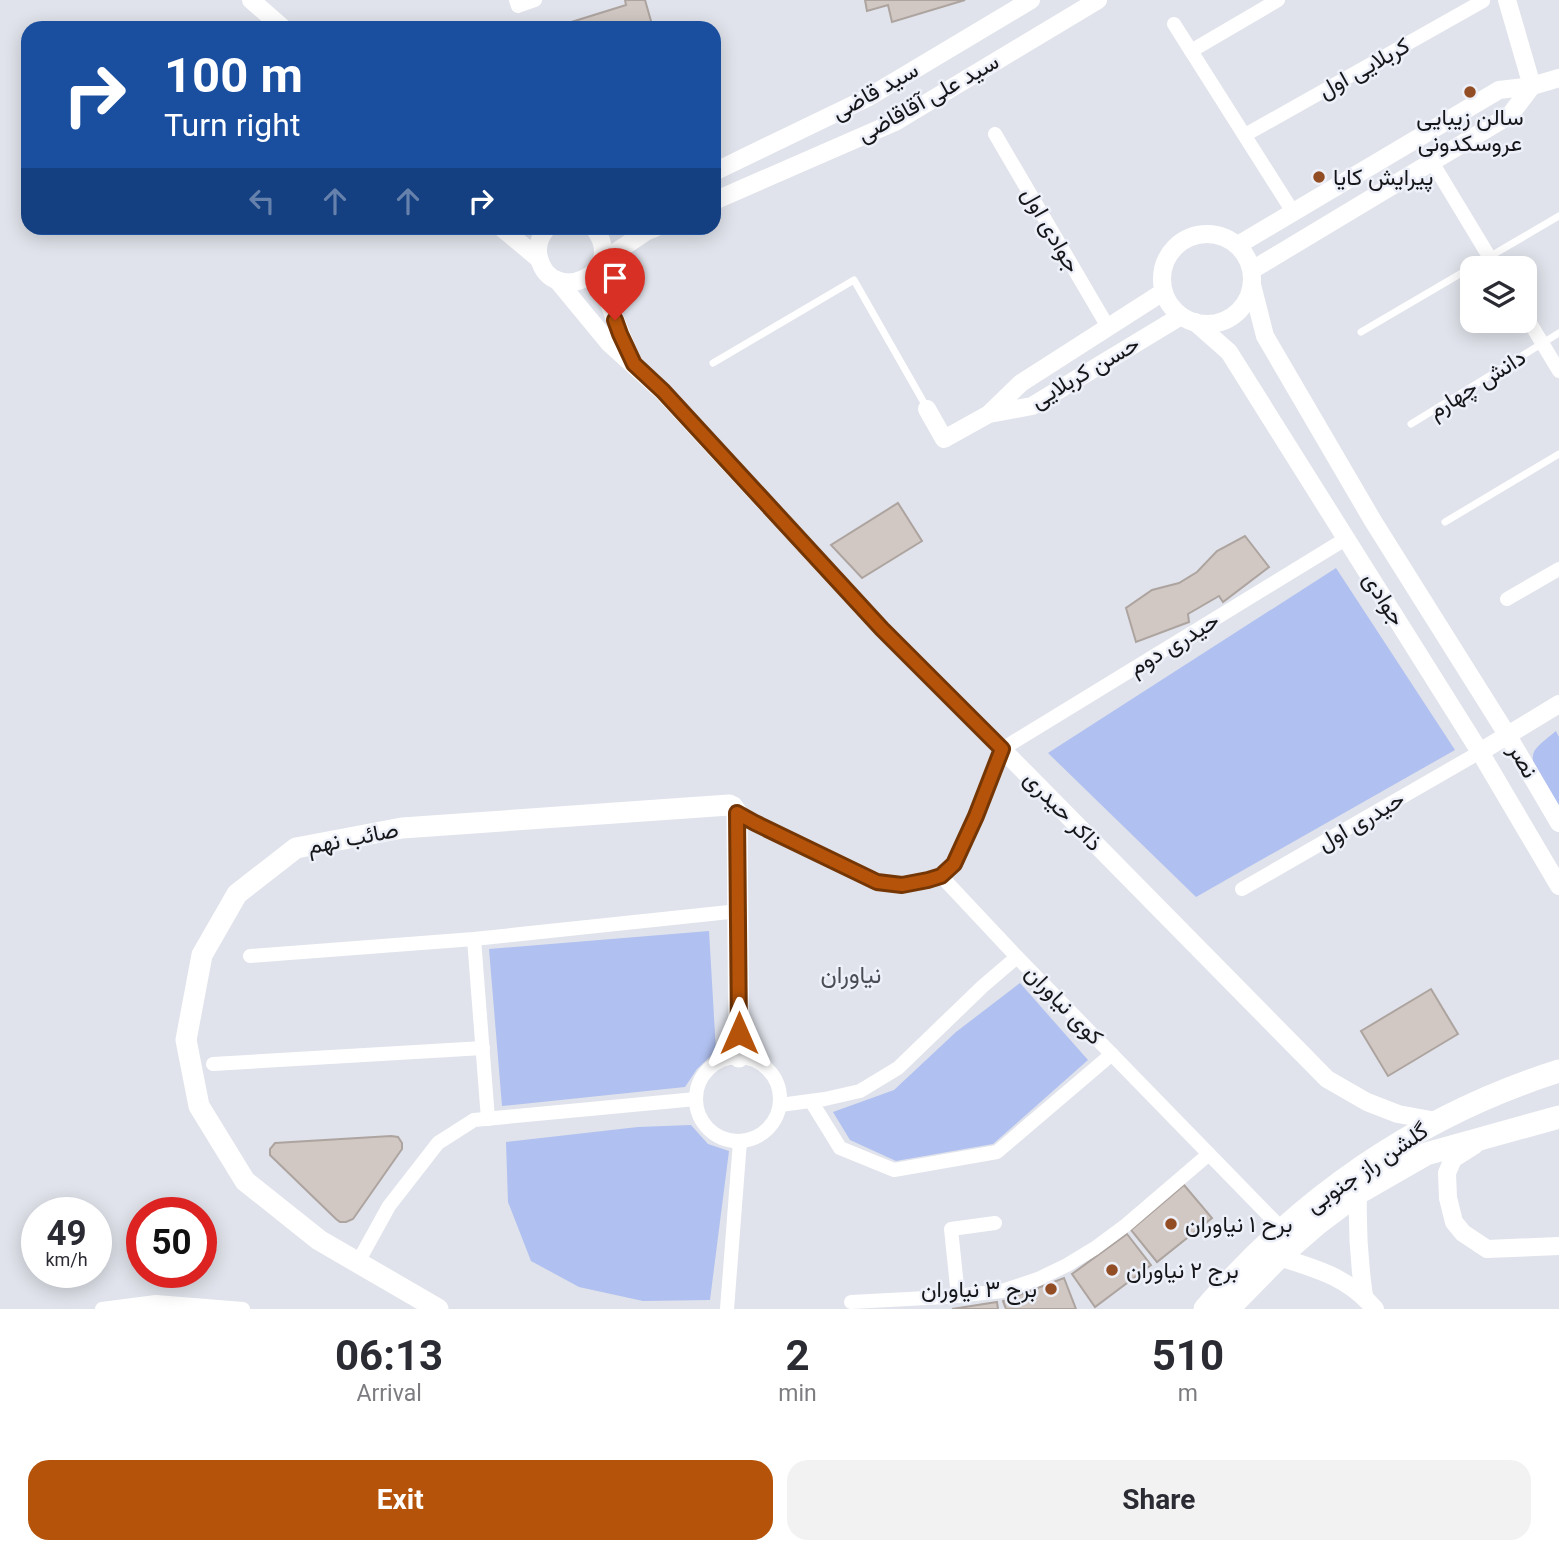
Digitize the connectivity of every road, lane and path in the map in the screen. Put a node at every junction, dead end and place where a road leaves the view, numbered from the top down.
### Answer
1 (251, 0) edge
2 (516, 0) edge
3 (535, 0) edge
4 (1031, 0) edge
5 (1098, 0) edge
6 (1278, 0) edge
7 (1507, 0) edge
8 (1483, 1) edge
9 (276, 21) edge
10 (1174, 24) dead end
11 (1191, 51) junction
12 (1559, 78) edge
13 (1532, 86) junction
14 (995, 134) dead end
15 (1245, 135) junction
16 (1432, 162) junction
17 (721, 169) edge
18 (721, 198) edge
19 (1293, 212) junction
20 (1559, 216) edge
21 (510, 235) edge
22 (542, 235) edge
23 (599, 235) edge
24 (644, 235) edge
25 (1238, 245) junction
26 (1489, 256) edge
27 (1502, 256) edge
28 (539, 259) junction
29 (598, 266) junction
30 (1252, 278) junction
31 (557, 280) junction
32 (1460, 280) edge
33 (1163, 292) junction
34 (1188, 319) junction
35 (1108, 327) junction
36 (1361, 332) dead end
37 (1536, 333) edge
38 (1559, 334) edge
39 (1542, 343) junction
40 (713, 363) dead end
41 (634, 364) junction
42 (1559, 371) edge
43 (927, 409) joint
44 (989, 414) junction
45 (1411, 424) dead end
46 (1559, 454) edge
47 (1373, 521) junction
48 (1445, 522) dead end
49 (1347, 538) junction
50 (1559, 569) edge
51 (1507, 599) dead end
52 (1559, 704) edge
53 (1508, 736) junction
54 (1002, 749) junction
55 (1480, 752) junction
56 (737, 813) junction
57 (1559, 823) edge
58 (941, 876) junction
59 (1559, 886) edge
60 (1242, 889) dead end
61 (739, 911) junction
62 (474, 939) junction
63 (250, 956) dead end
64 (1017, 957) junction
65 (483, 1048) junction
66 (1112, 1054) junction
67 (739, 1057) junction
68 (213, 1063) dead end
69 (1559, 1071) edge
70 (696, 1099) junction
71 (811, 1101) junction
72 (780, 1105) junction
73 (1559, 1117) edge
74 (488, 1119) junction
75 (1436, 1121) junction
76 (1484, 1138) junction
77 (740, 1141) junction
78 (1209, 1154) junction
79 (1358, 1193) junction
80 (995, 1223) dead end
81 (1282, 1230) junction
82 (1559, 1246) edge
83 (1279, 1257) junction
84 (358, 1262) junction
85 (958, 1296) junction
86 (851, 1302) dead end
87 (1372, 1306) edge
88 (194, 1307) edge
89 (1210, 1308) edge
90 (102, 1309) edge
91 (243, 1309) edge
92 (438, 1309) edge
93 (727, 1309) edge

1 - 9 street
2 - 3 street
4 - 17 street, سید قاضی
5 - 18 street, سید علی آقاقاضی
6 - 11 street
7 - 13 street
8 - 15 street, کربلایی اول
10 - 11 street
11 - 15 street
12 - 13 street
13 - 16 street
13 - 19 street
14 - 35 street, جوادی اول
15 - 19 street
16 - 26 street
16 - 30 street
19 - 25 street
20 - 27 lane
21 - 28 street, ذاکر حیدری
22 - 28 street
23 - 29 street
24 - 29 street
25 - 30 street
25 - 33 street
28 - 31 street, ذاکر حیدری
29 - 31 street
29 - 41 street
30 - 34 street
30 - 47 street, جوادی
31 - 41 street, ذاکر حیدری
32 - 36 lane
33 - 34 street
33 - 35 street, حسن کربلایی
34 - 44 street, حسن کربلایی
34 - 49 street, جوادی
35 - 44 street, حسن کربلایی
37 - 39 street
38 - 39 lane, دانش چهارم
39 - 42 street
39 - 45 lane, دانش چهارم
40 - 43 lane
41 - 54 street, ذاکر حیدری
43 - 44 street
46 - 48 lane
47 - 49 street
47 - 53 street, جوادی
49 - 54 street, حیدری دوم
49 - 55 street, جوادی
50 - 51 street
52 - 53 street
53 - 55 street
53 - 57 street, نصر
54 - 58 street
54 - 75 street, ذاکر حیدری
55 - 59 street, جوادی
55 - 60 street, حیدری اول
56 - 58 street
56 - 61 main road
56 - 84 main road, صائب نهم
58 - 64 street
61 - 62 street
61 - 67 main road
62 - 63 street
62 - 65 street
64 - 66 street, کوی نیاوران
64 - 71 street, کوی نیاوران
65 - 68 street
65 - 74 street
66 - 71 street
66 - 78 street, کوی نیاوران
67 - 70 street
67 - 72 street
69 - 75 main road, گلشن راز جنوبی
70 - 74 street
70 - 77 street
71 - 72 street, کوی نیاوران
72 - 77 street
73 - 76 main road, گلشن راز جنوبی
74 - 84 street
75 - 81 main road, گلشن راز جنوبی
76 - 79 main road, گلشن راز جنوبی
76 - 82 street
77 - 93 street
78 - 81 street, کوی نیاوران
78 - 85 street
79 - 83 main road, گلشن راز جنوبی
79 - 87 street
80 - 85 street
81 - 89 main road, گلشن راز جنوبی
83 - 87 street
83 - 89 main road, گلشن راز جنوبی
84 - 92 main road, صائب نهم
85 - 86 street
88 - 90 street
88 - 91 street

